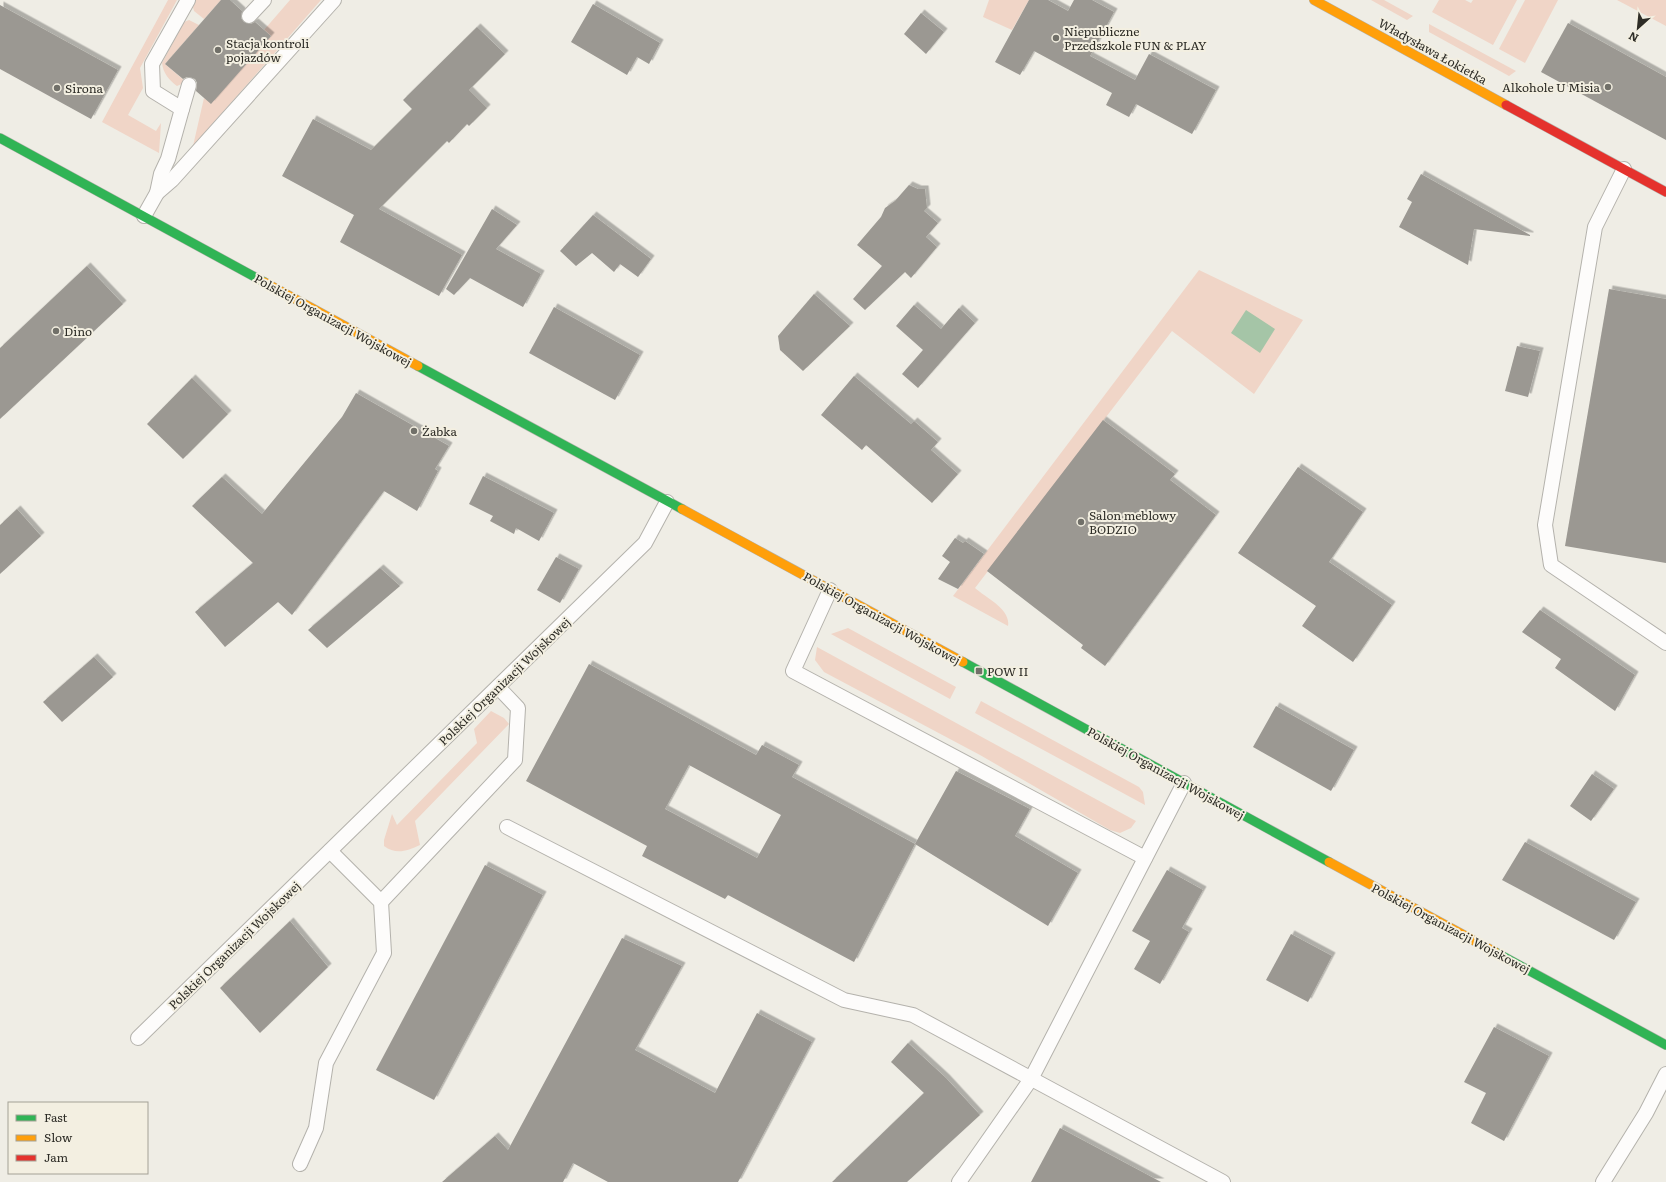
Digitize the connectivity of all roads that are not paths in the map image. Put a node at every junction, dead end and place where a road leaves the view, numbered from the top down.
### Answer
1 (188, 0) edge
2 (264, 0) edge
3 (334, 0) edge
4 (1314, 0) edge
5 (249, 16) dead end
6 (189, 85) dead end
7 (182, 109) junction
8 (0, 138) edge
9 (1624, 169) junction
10 (1666, 192) edge
11 (157, 193) junction
12 (144, 216) junction
13 (667, 502) junction
14 (830, 590) junction
15 (1666, 643) edge
16 (498, 687) junction
17 (1184, 783) junction
18 (507, 826) dead end
19 (330, 851) junction
20 (1146, 858) junction
21 (381, 902) junction
22 (138, 1038) dead end
23 (1666, 1045) edge
24 (1666, 1074) edge
25 (1031, 1079) junction
26 (300, 1164) dead end
27 (959, 1182) edge
28 (1223, 1182) edge
29 (1603, 1182) edge

1 - 7 lane
2 - 5 lane
3 - 11 lane
4 - 9 main road, Władysława Łokietka
6 - 7 lane
7 - 11 lane
8 - 12 main road, Polskiej Organizacji Wojskowej
9 - 10 main road, Władysława Łokietka
9 - 15 lane
11 - 12 lane
12 - 13 main road, Polskiej Organizacji Wojskowej
13 - 14 main road, Polskiej Organizacji Wojskowej
13 - 16 lane, Polskiej Organizacji Wojskowej
14 - 17 main road, Polskiej Organizacji Wojskowej
14 - 20 lane
16 - 19 lane, Polskiej Organizacji Wojskowej
16 - 21 lane
17 - 20 lane
17 - 23 main road, Polskiej Organizacji Wojskowej
18 - 25 lane
19 - 21 lane
19 - 22 lane, Polskiej Organizacji Wojskowej
20 - 25 lane
21 - 26 lane
24 - 29 lane
25 - 27 lane
25 - 28 lane

